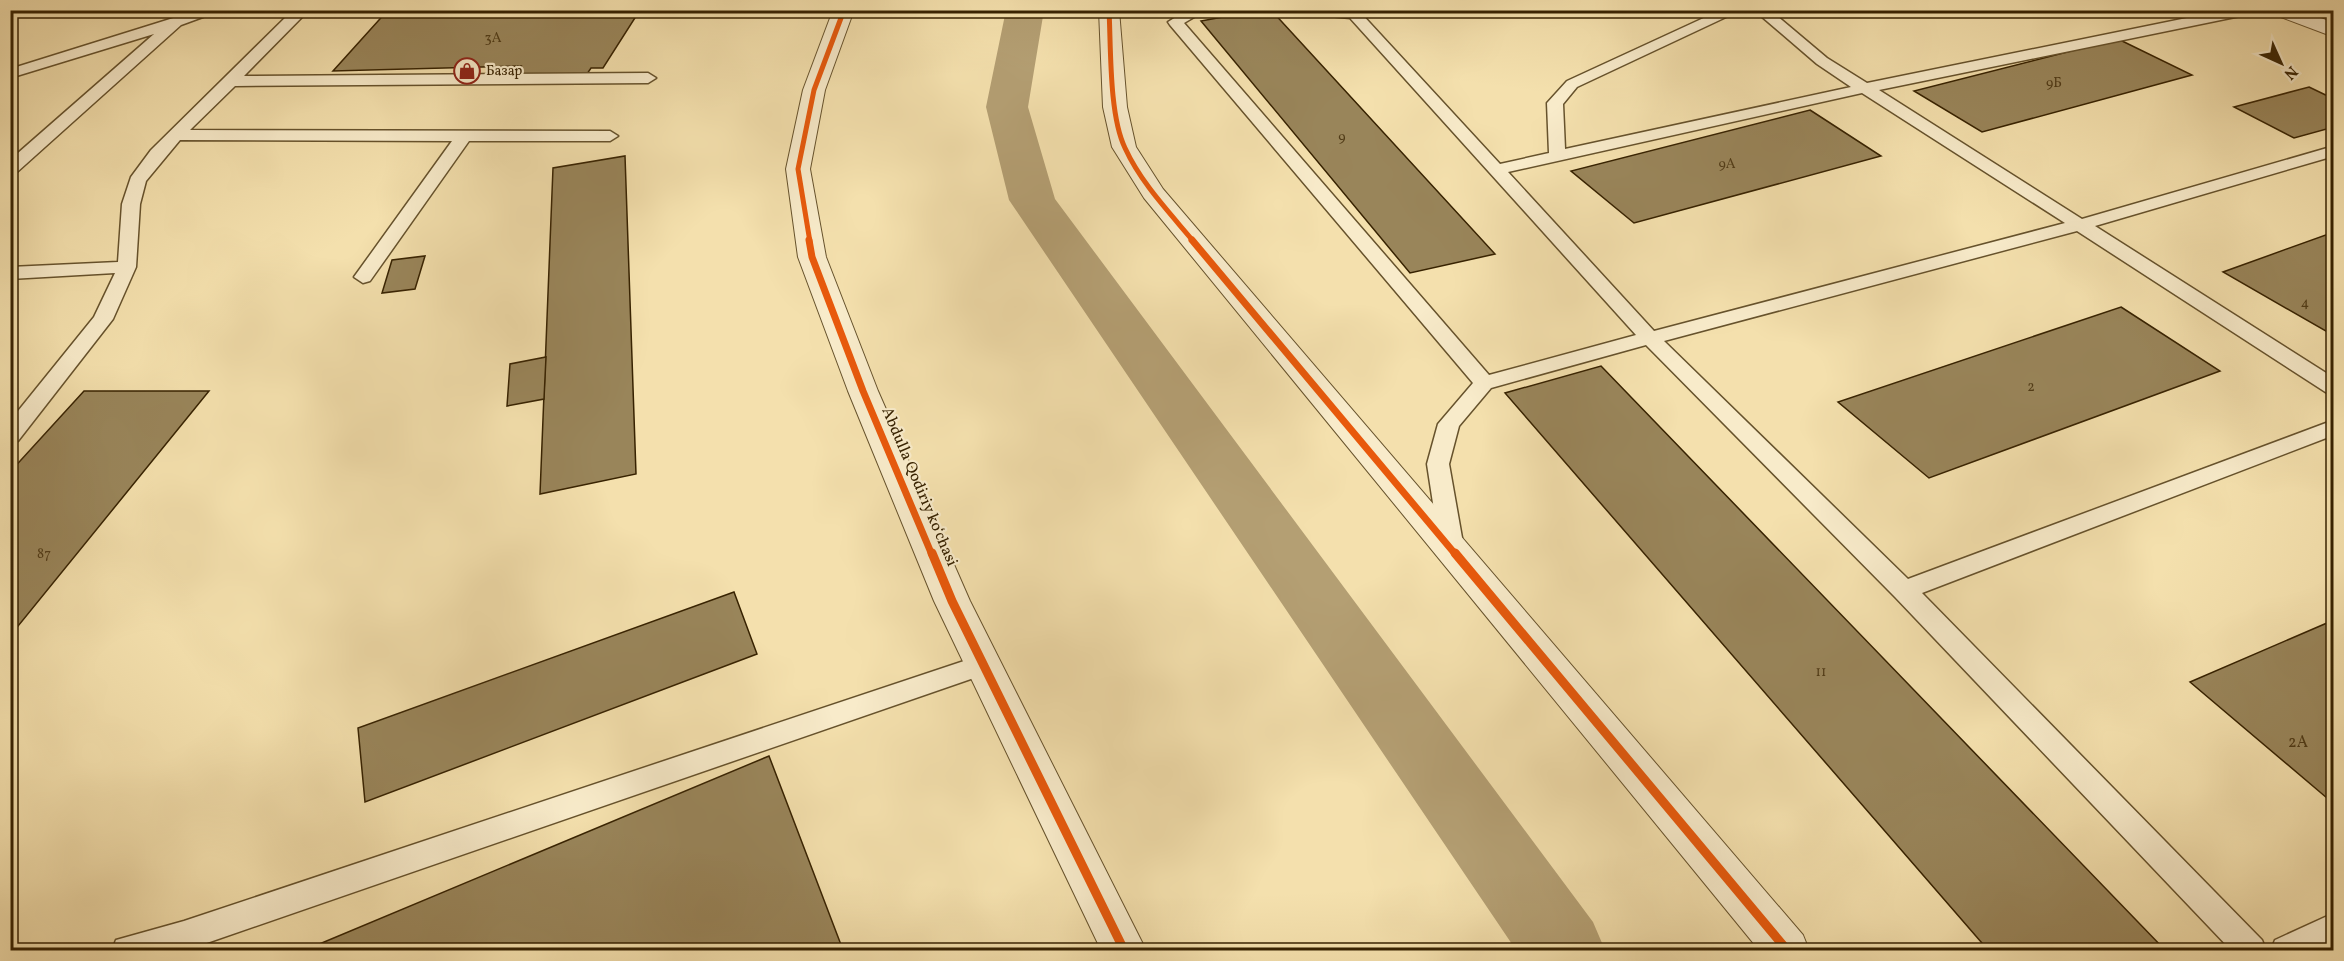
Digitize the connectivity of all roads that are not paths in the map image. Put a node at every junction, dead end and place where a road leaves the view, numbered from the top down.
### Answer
1 (215, 10) edge
2 (302, 10) edge
3 (844, 10) edge
4 (1109, 10) edge
5 (1199, 10) edge
6 (1309, 10) edge
7 (1734, 10) edge
8 (1761, 10) edge
9 (2250, 10) edge
10 (2280, 10) edge
11 (1350, 12) edge
12 (175, 23) junction
13 (2334, 31) edge
14 (10, 74) edge
15 (648, 78) dead end
16 (230, 81) junction
17 (1866, 88) junction
18 (176, 135) junction
19 (464, 136) junction
20 (609, 136) dead end
21 (2334, 151) edge
22 (1557, 156) junction
23 (10, 169) edge
24 (1495, 170) junction
25 (2080, 225) junction
26 (127, 267) junction
27 (10, 273) edge
28 (363, 277) dead end
29 (1650, 338) junction
30 (1484, 383) junction
31 (2334, 388) edge
32 (2334, 427) edge
33 (10, 436) edge
34 (1452, 552) junction
35 (1904, 590) junction
36 (985, 664) junction
37 (2334, 927) edge
38 (183, 943) edge
39 (127, 951) edge
40 (1125, 951) edge
41 (1787, 951) edge
42 (2251, 951) edge
43 (2286, 951) edge

1 - 12 lane
2 - 16 lane
3 - 36 street, Abdulla Qodiriy koʻchasi
4 - 34 street
5 - 30 lane
6 - 11 lane
7 - 22 lane
8 - 17 lane
9 - 17 lane
10 - 13 street
11 - 24 lane
12 - 14 lane
12 - 23 lane
15 - 16 lane
16 - 18 lane
17 - 22 lane
17 - 25 lane
18 - 19 lane
18 - 26 lane
19 - 20 lane
19 - 28 lane
21 - 25 lane
22 - 24 lane
24 - 29 lane
25 - 29 lane
25 - 31 lane
26 - 27 lane
26 - 33 lane
29 - 30 lane
29 - 35 lane
30 - 34 lane
32 - 35 lane
34 - 41 street
35 - 42 lane
36 - 38 lane
36 - 40 street, Abdulla Qodiriy koʻchasi
37 - 43 lane
38 - 39 lane

